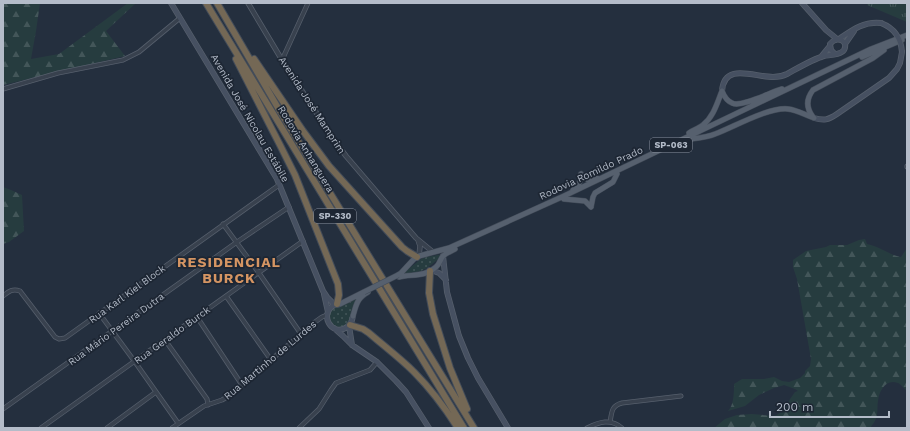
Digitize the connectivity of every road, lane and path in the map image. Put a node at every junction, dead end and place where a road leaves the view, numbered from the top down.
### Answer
1 (171, 3) edge
2 (206, 3) edge
3 (216, 3) edge
4 (248, 3) edge
5 (308, 3) edge
6 (802, 3) edge
7 (180, 18) junction
8 (228, 22) junction
9 (220, 26) junction
10 (856, 28) junction
11 (826, 30) junction
12 (907, 37) edge
13 (838, 39) junction
14 (845, 44) junction
15 (830, 45) junction
16 (890, 46) junction
17 (835, 54) junction
18 (821, 57) junction
19 (282, 60) junction
20 (800, 83) junction
21 (3, 89) edge
22 (722, 91) junction
23 (814, 118) junction
24 (691, 139) junction
25 (672, 145) junction
26 (616, 173) junction
27 (280, 185) junction
28 (564, 198) junction
29 (288, 207) junction
30 (224, 224) junction
31 (416, 238) junction
32 (303, 241) junction
33 (237, 242) junction
34 (433, 252) junction
35 (418, 256) junction
36 (443, 256) junction
37 (430, 271) junction
38 (259, 273) junction
39 (399, 276) junction
40 (446, 280) junction
41 (323, 291) junction
42 (366, 292) junction
43 (3, 296) edge
44 (226, 296) junction
45 (337, 304) junction
46 (99, 313) junction
47 (327, 313) junction
48 (353, 316) joint
49 (197, 317) junction
50 (349, 326) junction
51 (334, 328) junction
52 (113, 331) junction
53 (301, 334) junction
54 (165, 340) junction
55 (352, 345) junction
56 (271, 360) junction
57 (135, 362) junction
58 (376, 362) junction
59 (242, 385) junction
60 (156, 392) junction
61 (681, 396) dead end
62 (208, 405) junction
63 (3, 409) edge
64 (610, 422) junction
65 (178, 423) junction
66 (42, 428) edge
67 (107, 428) edge
68 (172, 428) edge
69 (299, 428) edge
70 (429, 428) edge
71 (458, 428) edge
72 (464, 428) edge
73 (474, 428) edge
74 (508, 428) edge
75 (587, 428) edge
76 (622, 428) edge

1 - 7 main road, Avenida José Nicolau Estábile
2 - 9 highway, Rodovia Anhanguera / SP-330
3 - 8 highway, Rodovia Anhanguera / SP-330
4 - 19 street, Avenida José Mamprim
5 - 19 street
6 - 11 main road
7 - 21 street
7 - 27 main road, Avenida José Nicolau Estábile
8 - 35 highway
8 - 73 highway, Rodovia Anhanguera / SP-330
9 - 45 highway
9 - 72 highway, Rodovia Anhanguera / SP-330
10 - 13 main road
10 - 14 main road
10 - 23 main road, bridge
11 - 13 main road
11 - 15 main road
12 - 16 main road, Rodovia Romildo Prado / SP-063
12 - 20 main road, Rodovia Romildo Prado / SP-063
13 - 14 main road
13 - 15 main road
14 - 17 main road
15 - 17 main road
15 - 18 main road
16 - 23 main road
16 - 24 main road, Rodovia Romildo Prado / SP-063
17 - 18 main road
18 - 22 main road
19 - 31 street, Avenida José Mamprim
20 - 22 main road
20 - 25 main road, Rodovia Romildo Prado / SP-063
22 - 25 main road
23 - 24 main road
24 - 26 main road, Rodovia Romildo Prado / SP-063
25 - 26 main road, Rodovia Romildo Prado / SP-063
26 - 28 main road, Rodovia Romildo Prado / SP-063
26 - 28 main road
26 - 28 main road
27 - 29 main road, Avenida José Nicolau Estábile
27 - 30 street, Rua Karl Kiel Block
28 - 34 main road, Rodovia Romildo Prado / SP-063
28 - 36 main road, Rodovia Romildo Prado / SP-063
29 - 32 main road, Avenida José Nicolau Estábile
29 - 33 street, Rua Mário Pereira Dutra
30 - 33 street
30 - 46 street, Rua Karl Kiel Block
31 - 34 street, Avenida José Mamprim
31 - 35 street
32 - 38 street, Rua Geraldo Burck
32 - 41 main road, Avenida José Nicolau Estábile
33 - 38 street
33 - 52 street, Rua Mário Pereira Dutra
34 - 35 main road, SP-063
35 - 39 main road, SP-063
36 - 37 main road, SP-063
36 - 40 main road
37 - 39 main road, SP-063
37 - 40 main road
37 - 73 highway
38 - 44 street, Rua Geraldo Burck
38 - 53 street
39 - 42 main road, SP-063, bridge
40 - 74 main road
41 - 45 main road, Avenida José Nicolau Estábile
41 - 47 main road, Avenida José Nicolau Estábile
42 - 45 main road, SP-063
42 - 48 main road, SP-063
43 - 46 street, Rua Karl Kiel Block
44 - 49 street, Rua Geraldo Burck
44 - 56 street
45 - 47 main road
46 - 52 street
47 - 51 main road, Avenida José Nicolau Estábile
47 - 53 street, Rua Martinho de Lurdes
48 - 50 main road
49 - 54 street, Rua Geraldo Burck
49 - 59 street
50 - 51 main road
50 - 55 main road
50 - 71 highway
51 - 55 main road, Avenida José Nicolau Estábile
52 - 57 street
52 - 63 street, Rua Mário Pereira Dutra
53 - 56 street, Rua Martinho de Lurdes
54 - 57 street, Rua Geraldo Burck
54 - 62 street
55 - 58 main road, Avenida José Nicolau Estábile
56 - 59 street, Rua Martinho de Lurdes
57 - 60 street
57 - 66 street, Rua Geraldo Burck
58 - 69 street
58 - 70 main road, Avenida José Nicolau Estábile
59 - 62 street, Rua Martinho de Lurdes
60 - 65 street
60 - 67 street
61 - 64 street
62 - 65 street, Rua Martinho de Lurdes
64 - 75 street
64 - 76 street
65 - 68 street, Rua Martinho de Lurdes

